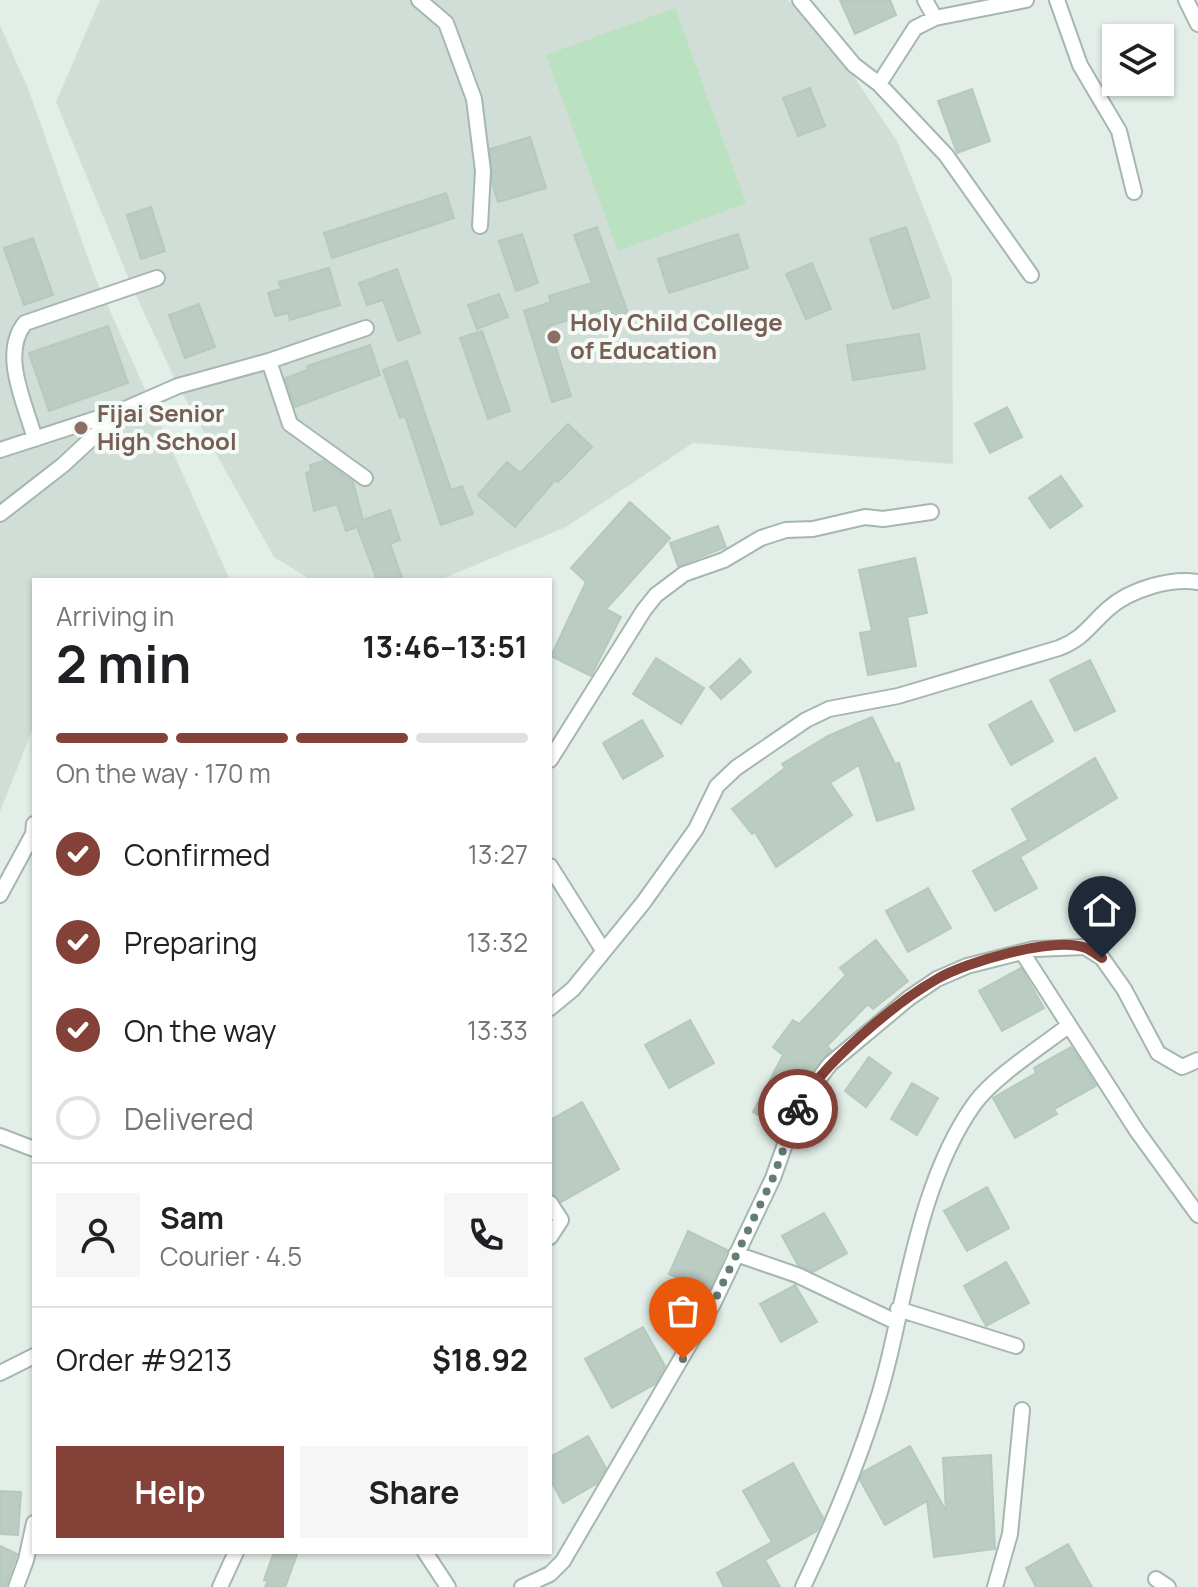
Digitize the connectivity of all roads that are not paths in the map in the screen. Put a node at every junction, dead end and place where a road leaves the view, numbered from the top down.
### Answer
1 (419, 0) edge
2 (800, 0) edge
3 (925, 0) edge
4 (1026, 0) edge
5 (1057, 0) edge
6 (1186, 0) edge
7 (935, 18) junction
8 (1198, 24) edge
9 (879, 84) junction
10 (1134, 192) dead end
11 (480, 226) dead end
12 (1031, 275) dead end
13 (157, 278) dead end
14 (366, 328) dead end
15 (269, 361) junction
16 (123, 410) junction
17 (35, 439) junction
18 (0, 450) edge
19 (365, 478) dead end
20 (931, 512) dead end
21 (0, 514) edge
22 (1198, 582) edge
23 (552, 757) edge
24 (32, 836) edge
25 (552, 869) edge
26 (0, 895) edge
27 (603, 950) junction
28 (1022, 952) junction
29 (552, 1006) edge
30 (1068, 1026) junction
31 (1198, 1060) edge
32 (0, 1136) edge
33 (32, 1148) edge
34 (552, 1206) edge
35 (1198, 1215) edge
36 (552, 1234) edge
37 (736, 1254) junction
38 (896, 1315) junction
39 (1016, 1346) dead end
40 (32, 1357) edge
41 (0, 1373) edge
42 (1022, 1410) dead end
43 (32, 1532) edge
44 (235, 1554) edge
45 (426, 1554) edge
46 (16, 1587) edge
47 (220, 1587) edge
48 (448, 1587) edge
49 (522, 1587) edge
50 (803, 1587) edge
51 (995, 1587) edge

1 - 11 street
2 - 9 street
3 - 7 street
4 - 7 street
5 - 10 street
6 - 8 street
7 - 9 street
9 - 12 street
13 - 17 street
14 - 15 street
15 - 16 street
15 - 19 street
16 - 17 street
16 - 21 street
17 - 18 street
20 - 23 street
22 - 27 street
24 - 26 street
25 - 27 street
27 - 29 street
28 - 30 street
28 - 31 street
28 - 37 street
30 - 35 street
30 - 38 street
32 - 33 street
34 - 36 street
37 - 38 street
37 - 49 street
38 - 39 street
38 - 50 street
40 - 41 street
42 - 51 street
43 - 46 street
44 - 47 street
45 - 48 street

